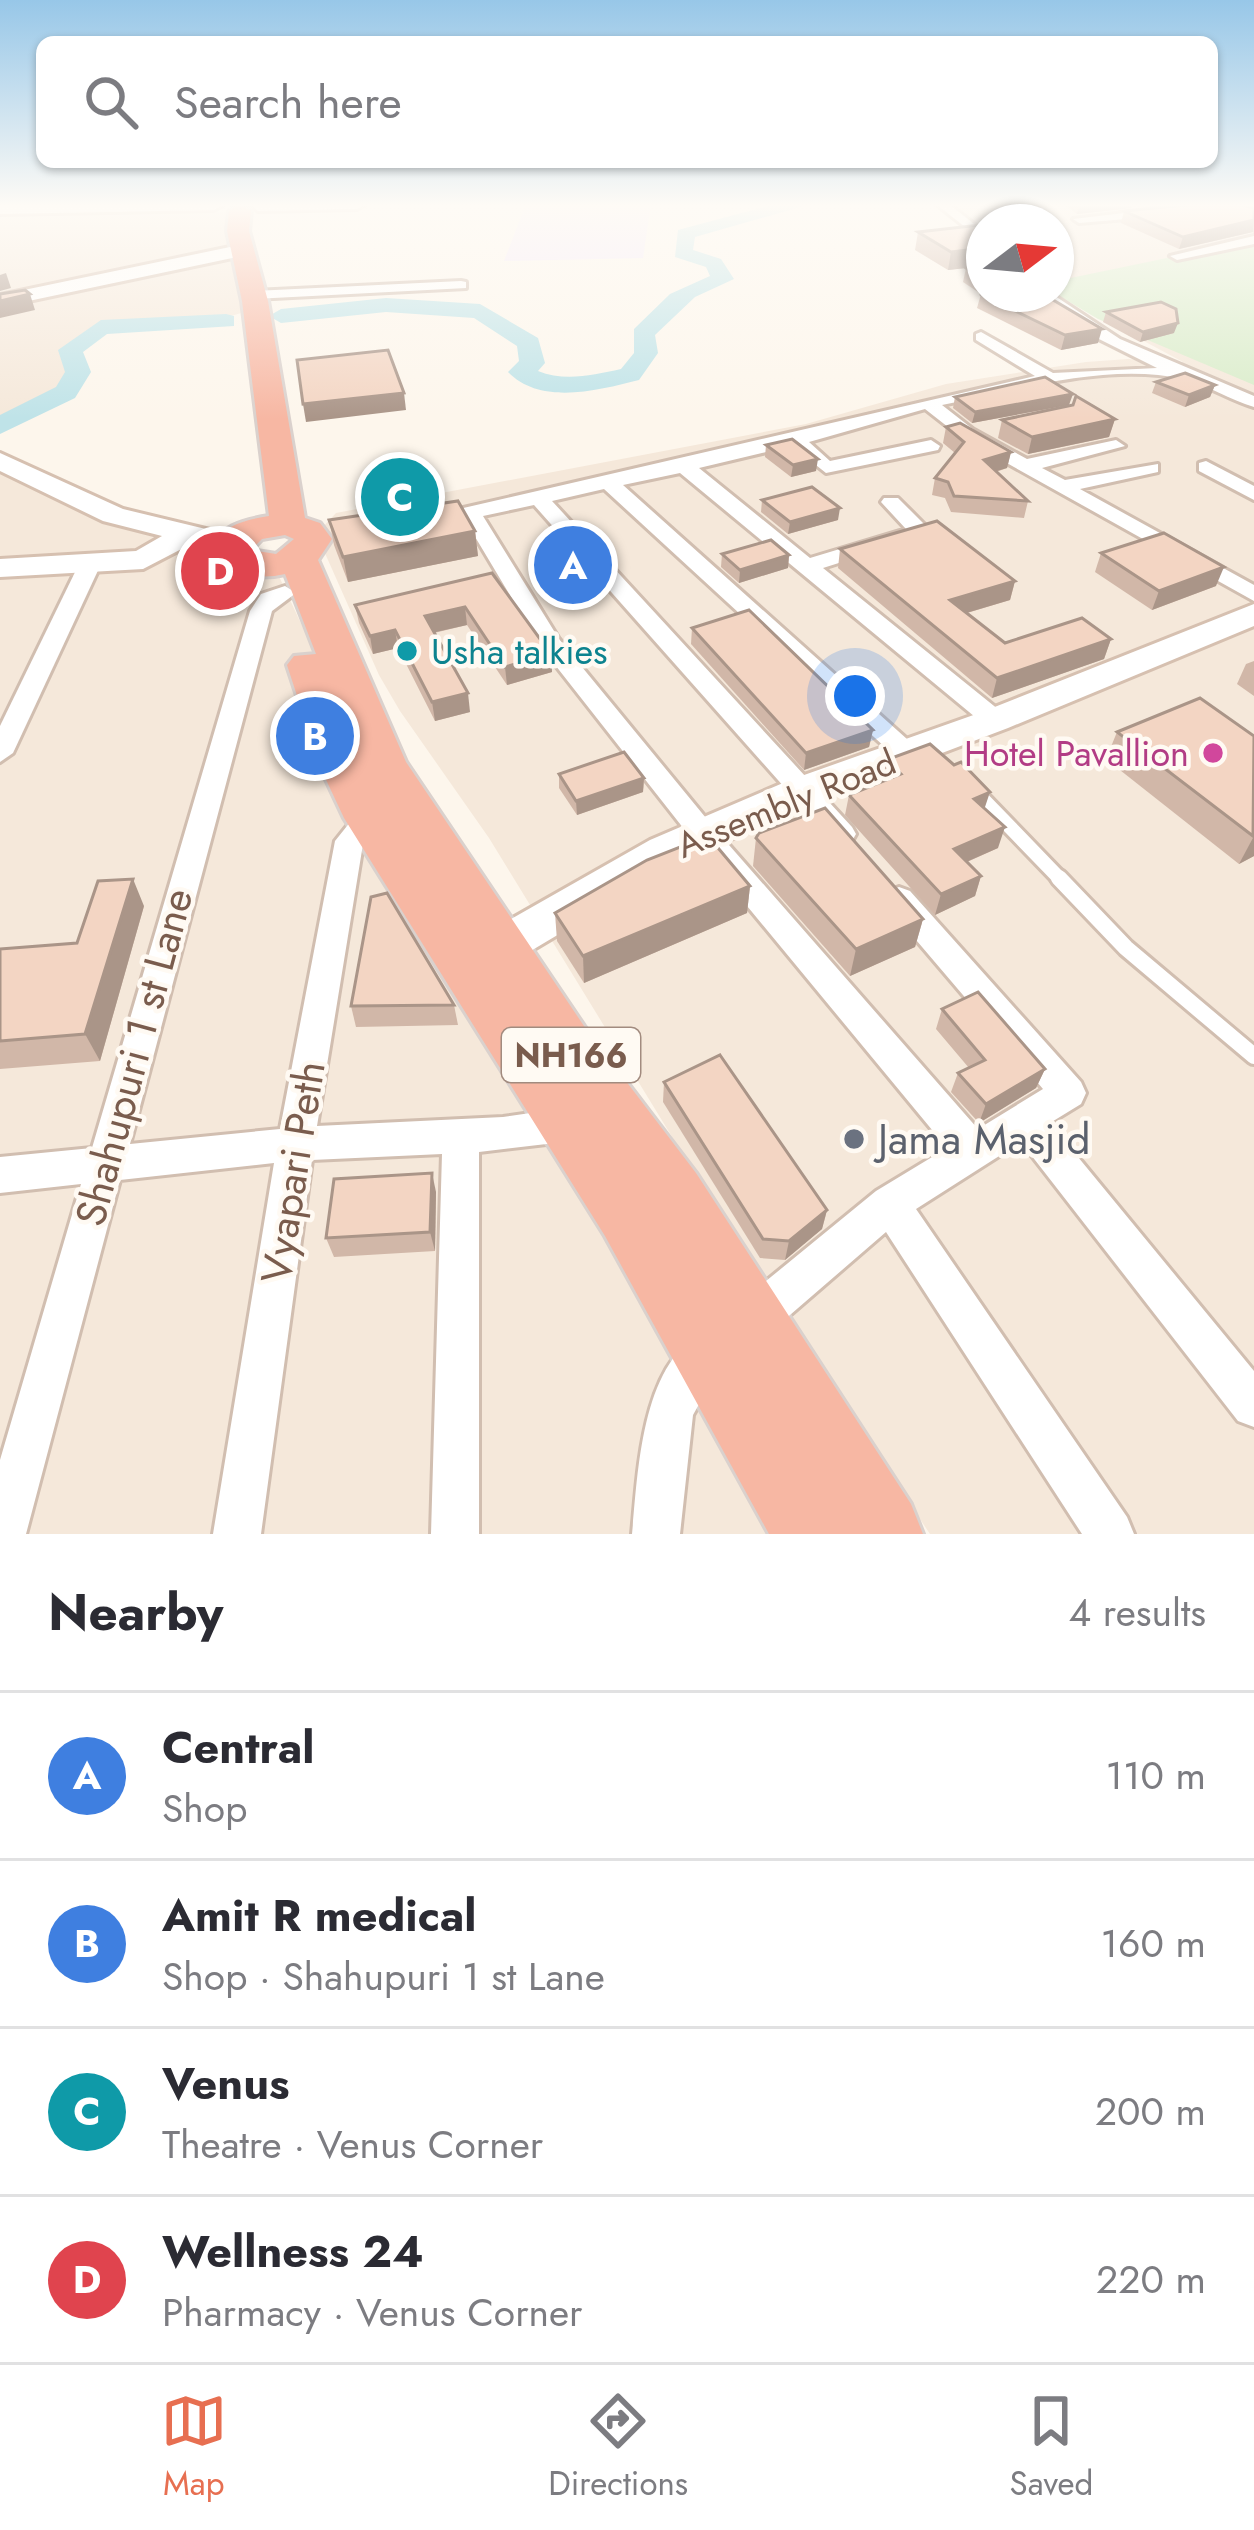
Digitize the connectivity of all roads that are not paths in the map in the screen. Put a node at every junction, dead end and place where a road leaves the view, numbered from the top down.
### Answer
1 (122, 276) edge
2 (234, 276) edge
3 (249, 276) edge
4 (461, 284) dead end
5 (254, 295) junction
6 (0, 301) edge
7 (1067, 312) edge
8 (981, 337) dead end
9 (1193, 376) junction
10 (1050, 378) junction
11 (1254, 401) edge
12 (928, 403) junction
13 (991, 429) dead end
14 (968, 434) junction
15 (796, 440) junction
16 (931, 446) dead end
17 (1116, 446) dead end
18 (0, 461) edge
19 (1028, 465) junction
20 (684, 466) junction
21 (1206, 467) dead end
22 (1151, 468) dead end
23 (609, 483) junction
24 (1066, 486) junction
25 (1254, 494) edge
26 (540, 499) junction
27 (891, 502) dead end
28 (471, 513) junction
29 (433, 520) edge
30 (184, 536) junction
31 (283, 550) junction
32 (90, 564) junction
33 (806, 566) junction
34 (0, 568) edge
35 (1254, 594) edge
36 (1254, 614) edge
37 (995, 720) junction
38 (0, 753) edge
39 (931, 753) junction
40 (964, 778) edge
41 (804, 790) junction
42 (369, 818) junction
43 (705, 836) junction
44 (483, 958) junction
45 (1254, 1056) edge
46 (1025, 1120) junction
47 (572, 1124) junction
48 (461, 1136) junction
49 (296, 1144) junction
50 (974, 1152) junction
51 (104, 1165) junction
52 (0, 1175) edge
53 (890, 1204) junction
54 (730, 1335) junction
55 (1254, 1405) edge
56 (2, 1534) edge
57 (238, 1534) edge
58 (455, 1534) edge
59 (656, 1534) edge
60 (815, 1534) edge
61 (881, 1534) edge
62 (1110, 1534) edge

1 - 6 street
2 - 31 highway, NH166
3 - 5 highway, NH166
4 - 5 street
5 - 31 highway, NH166
7 - 9 street
8 - 10 street
9 - 10 street
9 - 11 street
10 - 12 street
12 - 14 street
12 - 15 street
13 - 14 street
14 - 19 street
15 - 16 street
15 - 20 street
17 - 19 street
18 - 30 street
19 - 24 street
20 - 23 street
20 - 33 street
21 - 25 street
22 - 24 street
23 - 26 street
23 - 39 street
24 - 35 street
26 - 28 street
26 - 41 street
27 - 33 street
28 - 29 street
28 - 43 street
30 - 31 street
30 - 32 street
31 - 42 highway, NH166
31 - 44 highway, NH166
31 - 51 street, Shahupuri 1 st Lane
32 - 34 street
32 - 38 street
33 - 37 street
36 - 37 street, Assembly Road
37 - 39 street, Assembly Road
39 - 41 street, Assembly Road
40 - 45 lane
41 - 43 street, Assembly Road
41 - 46 street
42 - 44 highway, NH166
42 - 49 street, Vyapari Peth
43 - 44 street, Assembly Road
43 - 50 street
44 - 47 highway, NH166
44 - 54 highway, NH166
46 - 50 street
46 - 55 street
47 - 48 street
47 - 54 highway, NH166
48 - 49 street
48 - 58 street
49 - 51 street
49 - 57 street, Vyapari Peth
50 - 53 street
51 - 52 street
51 - 56 street, Shahupuri 1 st Lane
53 - 54 street
53 - 62 street
54 - 59 street
54 - 60 highway, NH166
54 - 61 highway, NH166

